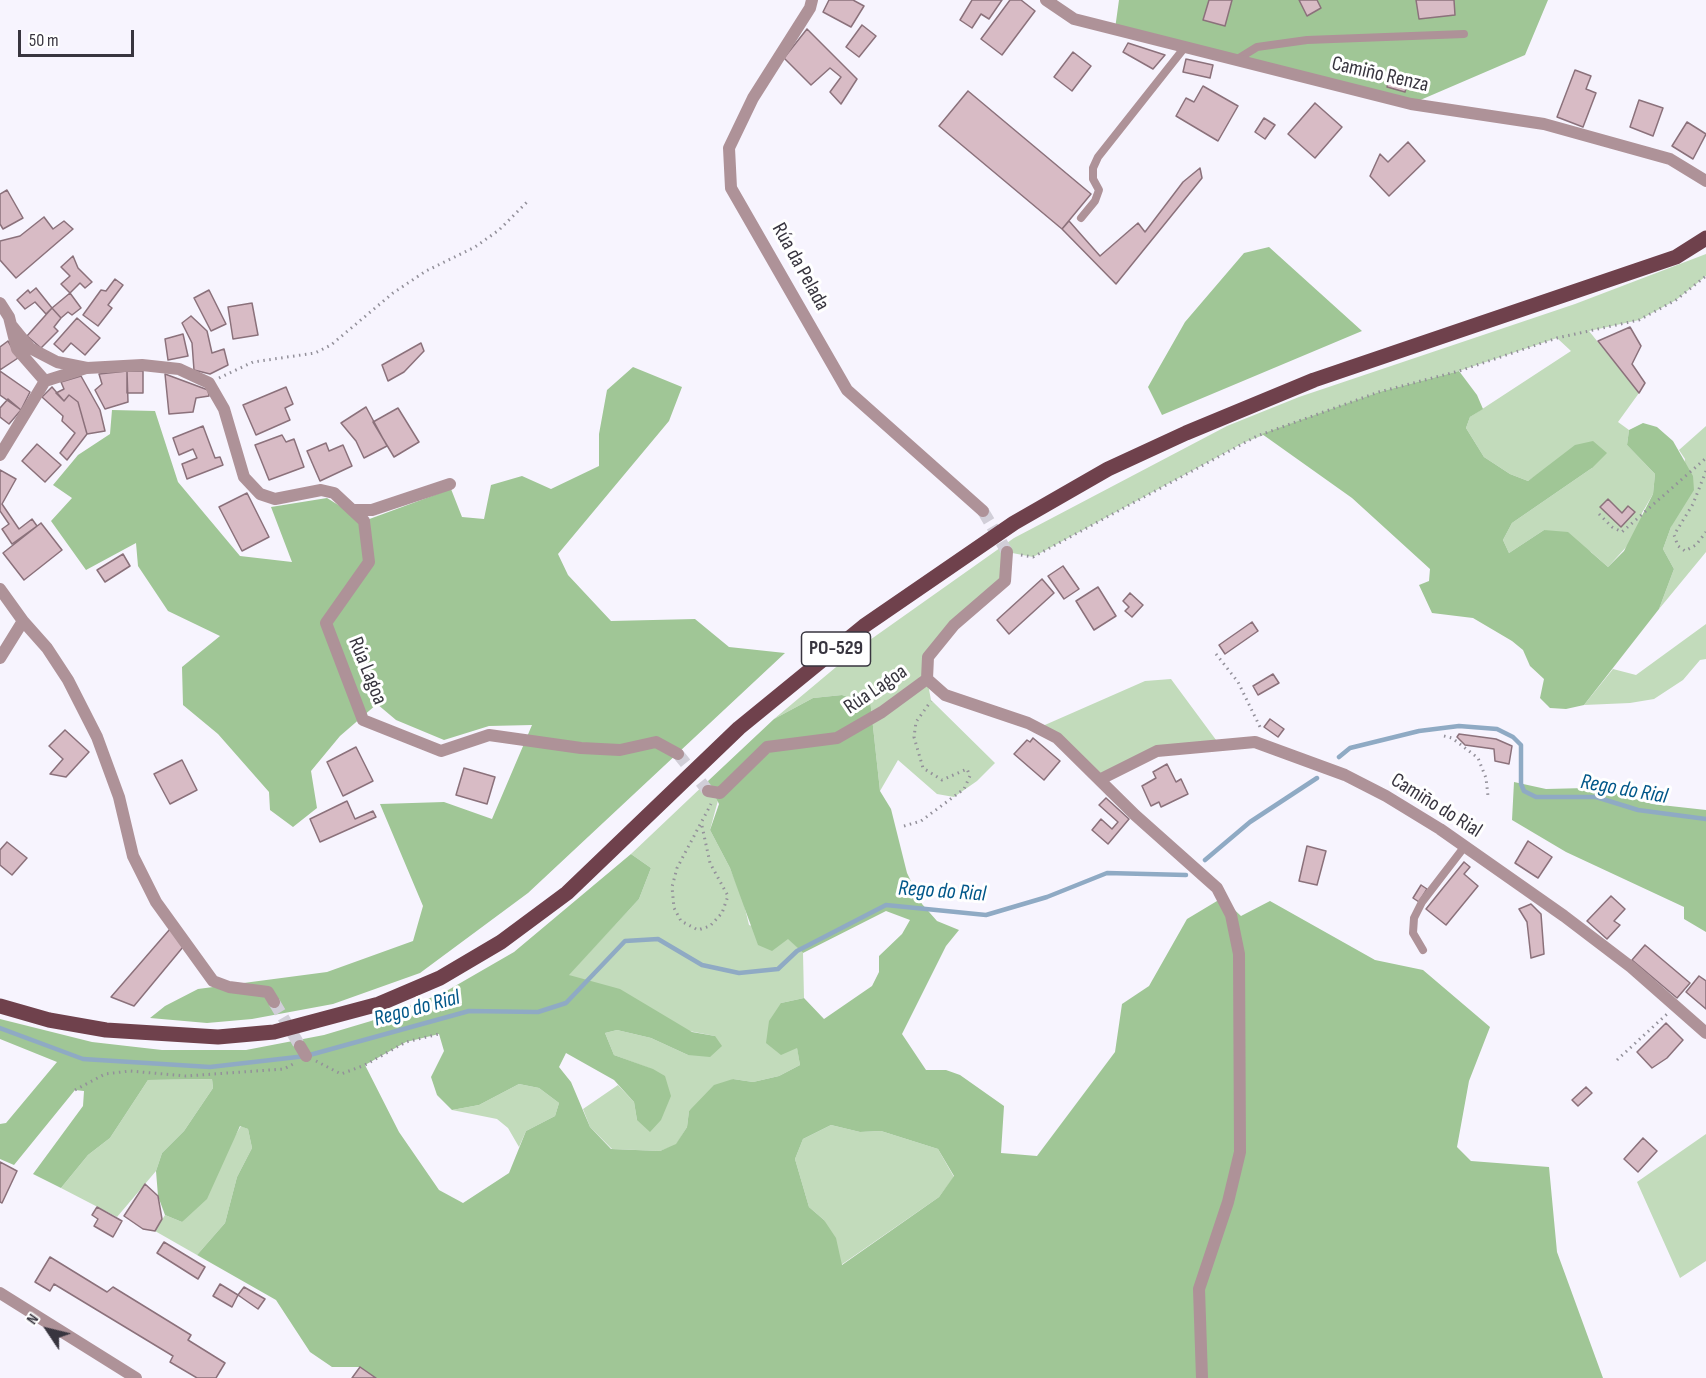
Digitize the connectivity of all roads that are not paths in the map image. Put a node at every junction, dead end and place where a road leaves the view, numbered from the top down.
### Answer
1 (812, 0) edge
2 (1047, 0) edge
3 (1464, 34) dead end
4 (1185, 47) junction
5 (1236, 60) junction
6 (1706, 181) edge
7 (1081, 218) dead end
8 (1706, 238) edge
9 (0, 303) edge
10 (12, 326) junction
11 (87, 368) junction
12 (45, 381) junction
13 (0, 455) edge
14 (450, 484) dead end
15 (353, 510) junction
16 (983, 511) tunnel mouth
17 (1007, 552) tunnel mouth
18 (0, 589) edge
19 (23, 621) junction
20 (0, 658) edge
21 (927, 679) junction
22 (678, 754) tunnel mouth
23 (1101, 779) junction
24 (714, 792) road end
25 (1465, 846) junction
26 (1423, 950) dead end
27 (274, 1002) tunnel mouth
28 (0, 1006) edge
29 (1706, 1033) edge
30 (0, 1293) edge
31 (136, 1378) edge
32 (1202, 1378) edge

1 - 16 street, Rúa da Pelada
2 - 4 street, Camiño Renza
3 - 5 lane
4 - 5 street, Camiño Renza
4 - 7 lane
5 - 6 street, Camiño Renza
8 - 28 main road, PO-529
9 - 10 street
10 - 11 street
10 - 12 street
11 - 12 street
11 - 15 street, Rúa Lagoa
12 - 13 street
14 - 15 street
15 - 22 street, Rúa Lagoa
17 - 21 street, Rúa Lagoa
18 - 19 street
19 - 20 street
19 - 27 street
21 - 23 street
21 - 24 street, Rúa Lagoa
23 - 25 street, Camiño do Rial
23 - 32 street
25 - 26 lane
25 - 29 street, Camiño do Rial
30 - 31 street

